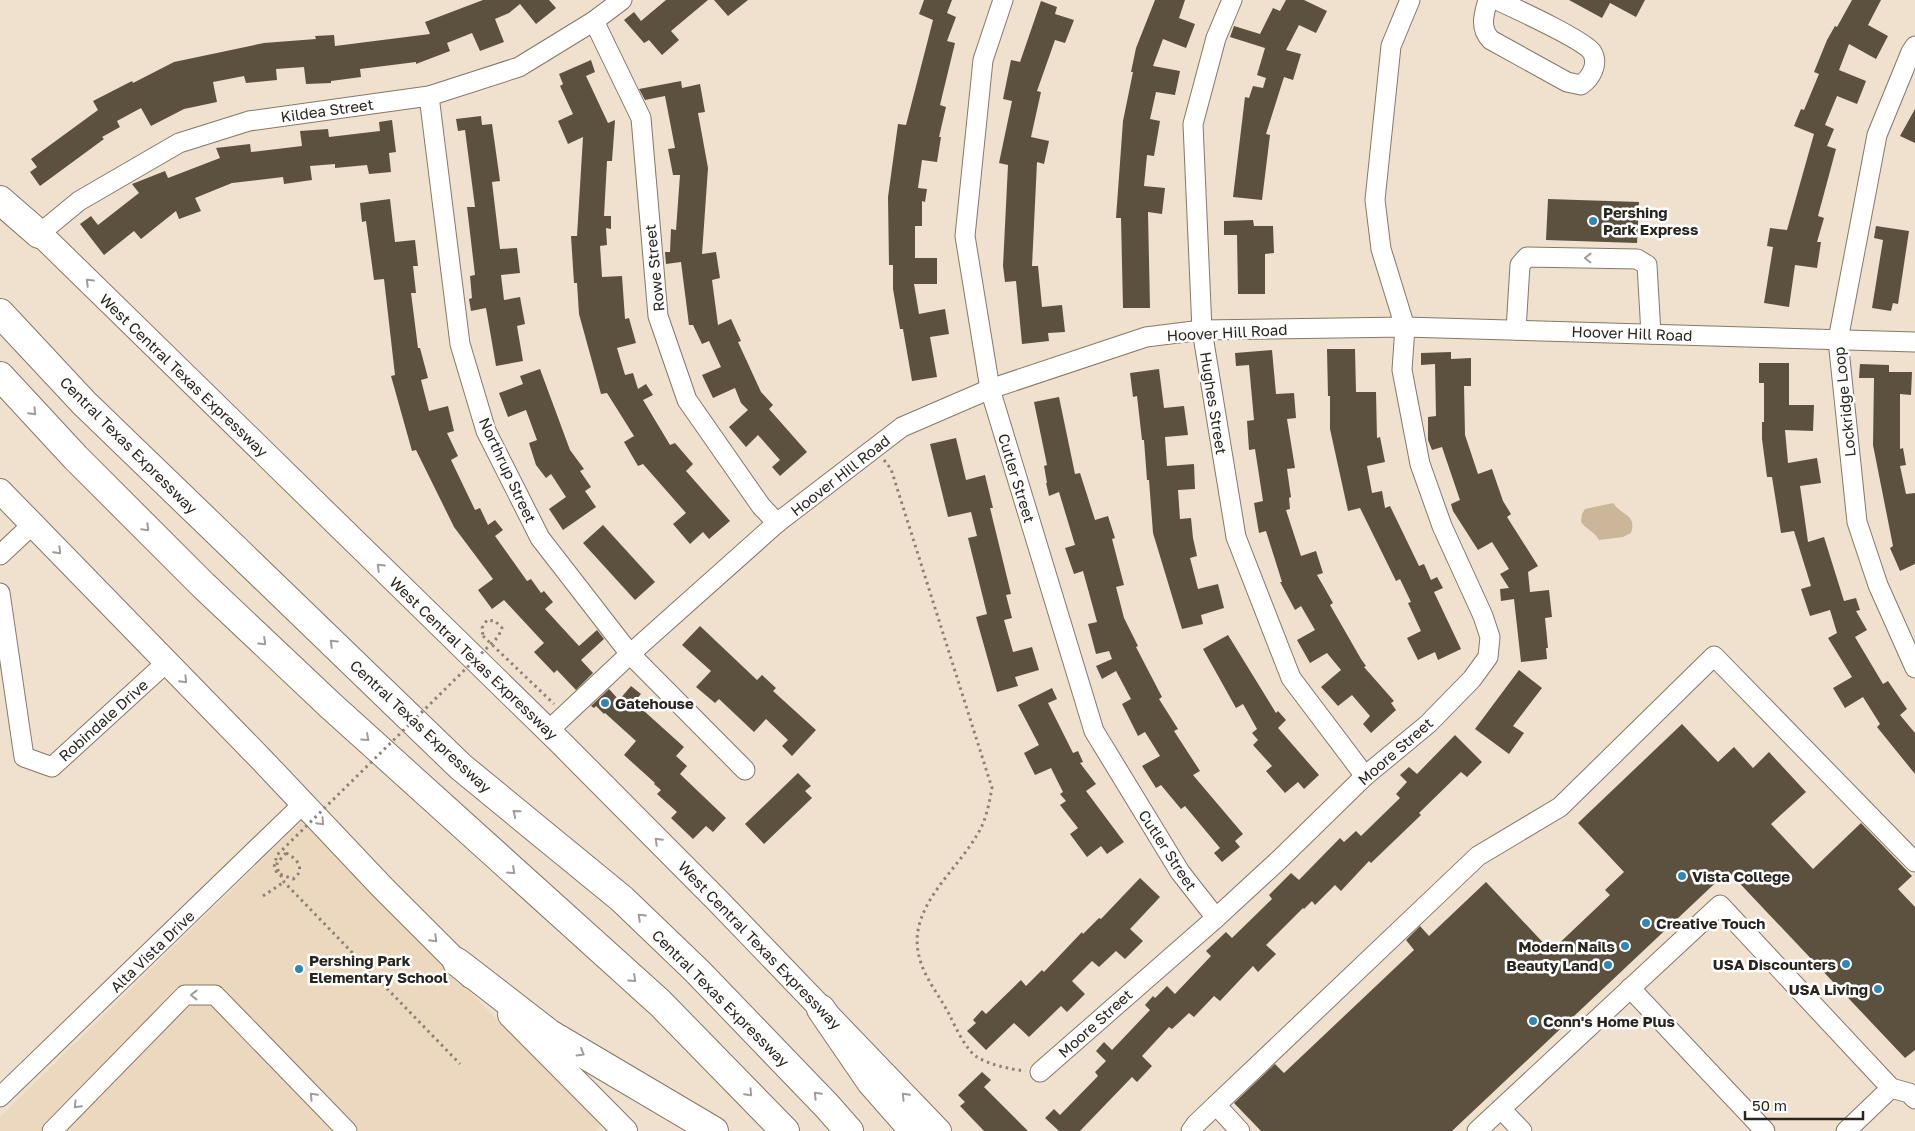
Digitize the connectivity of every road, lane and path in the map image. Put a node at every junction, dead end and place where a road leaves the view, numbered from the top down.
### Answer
1 (622, 0) edge
2 (1003, 0) edge
3 (1232, 0) edge
4 (1410, 0) edge
5 (1488, 0) edge
6 (1497, 0) edge
7 (594, 21) junction
8 (1915, 46) edge
9 (429, 96) junction
10 (0, 194) edge
11 (0, 200) edge
12 (39, 234) junction
13 (0, 313) edge
14 (1405, 327) junction
15 (1202, 330) junction
16 (1516, 330) junction
17 (1651, 334) junction
18 (1838, 340) junction
19 (1915, 342) edge
20 (0, 376) edge
21 (990, 389) junction
22 (875, 448) junction
23 (0, 491) edge
24 (777, 523) junction
25 (32, 524) junction
26 (0, 555) edge
27 (0, 593) edge
28 (630, 654) junction
29 (167, 662) junction
30 (1915, 668) edge
31 (556, 723) junction
32 (745, 770) dead end
33 (1365, 776) junction
34 (303, 804) junction
35 (1915, 862) edge
36 (284, 882) junction
37 (263, 896) dead end
38 (1216, 918) junction
39 (457, 962) junction
40 (1630, 988) junction
41 (821, 1008) junction
42 (460, 1064) dead end
43 (1040, 1072) joint
44 (1891, 1088) junction
45 (0, 1098) edge
46 (1915, 1100) edge
47 (1216, 1105) junction
48 (1501, 1109) junction
49 (617, 1128) edge
50 (52, 1131) edge
51 (347, 1131) edge
52 (714, 1131) edge
53 (785, 1131) edge
54 (849, 1131) edge
55 (914, 1131) edge
56 (939, 1131) edge
57 (1191, 1131) edge
58 (1240, 1131) edge
59 (1477, 1131) edge
60 (1522, 1131) edge
61 (1765, 1131) edge
62 (1846, 1131) edge

1 - 7 street, Kildea Street
2 - 21 street, Cutler Street
3 - 15 street, Hughes Street
4 - 14 street
5 - 6 street
7 - 9 street, Kildea Street
7 - 24 street, Rowe Street
8 - 18 street, Lockridge Loop
9 - 12 street, Kildea Street
9 - 28 street, Northrup Street
10 - 12 main road, West Central Texas Expressway
11 - 12 highway
31 -> 12 main road, West Central Texas Expressway
54 -> 13 highway, Central Texas Expressway
14 - 15 street, Hoover Hill Road
14 - 16 street, Hoover Hill Road
14 - 33 street, Moore Street
15 - 21 street, Hoover Hill Road
15 - 33 street, Hughes Street
16 - 17 street, Hoover Hill Road
17 -> 16 street
17 - 18 street, Hoover Hill Road
18 - 19 street, Hoover Hill Road
18 - 30 street, Lockridge Loop
20 -> 53 highway
21 - 22 street, Hoover Hill Road
21 - 38 street, Cutler Street
22 - 24 street, Hoover Hill Road
22 - 43 path
23 - 25 main road
24 - 28 street, Hoover Hill Road
25 - 26 street
25 -> 29 main road
27 - 29 street, Robindale Drive
28 - 31 street, Hoover Hill Road
28 - 32 street, Northrup Street
29 -> 34 main road
31 - 36 path, bridge
41 -> 31 main road, West Central Texas Expressway
33 - 38 street, Moore Street
34 -> 39 main road
34 - 45 street, Alta Vista Drive
35 - 47 street
36 - 37 path
36 - 42 path
38 - 43 street, Moore Street
39 - 49 main road
39 -> 52 highway
40 - 44 street
40 - 48 street
40 - 61 street
41 - 55 highway
56 -> 41 main road, West Central Texas Expressway
44 - 46 street
44 - 62 street
47 - 57 street
47 - 58 street
48 - 59 street
48 - 60 street
51 -> 50 street

